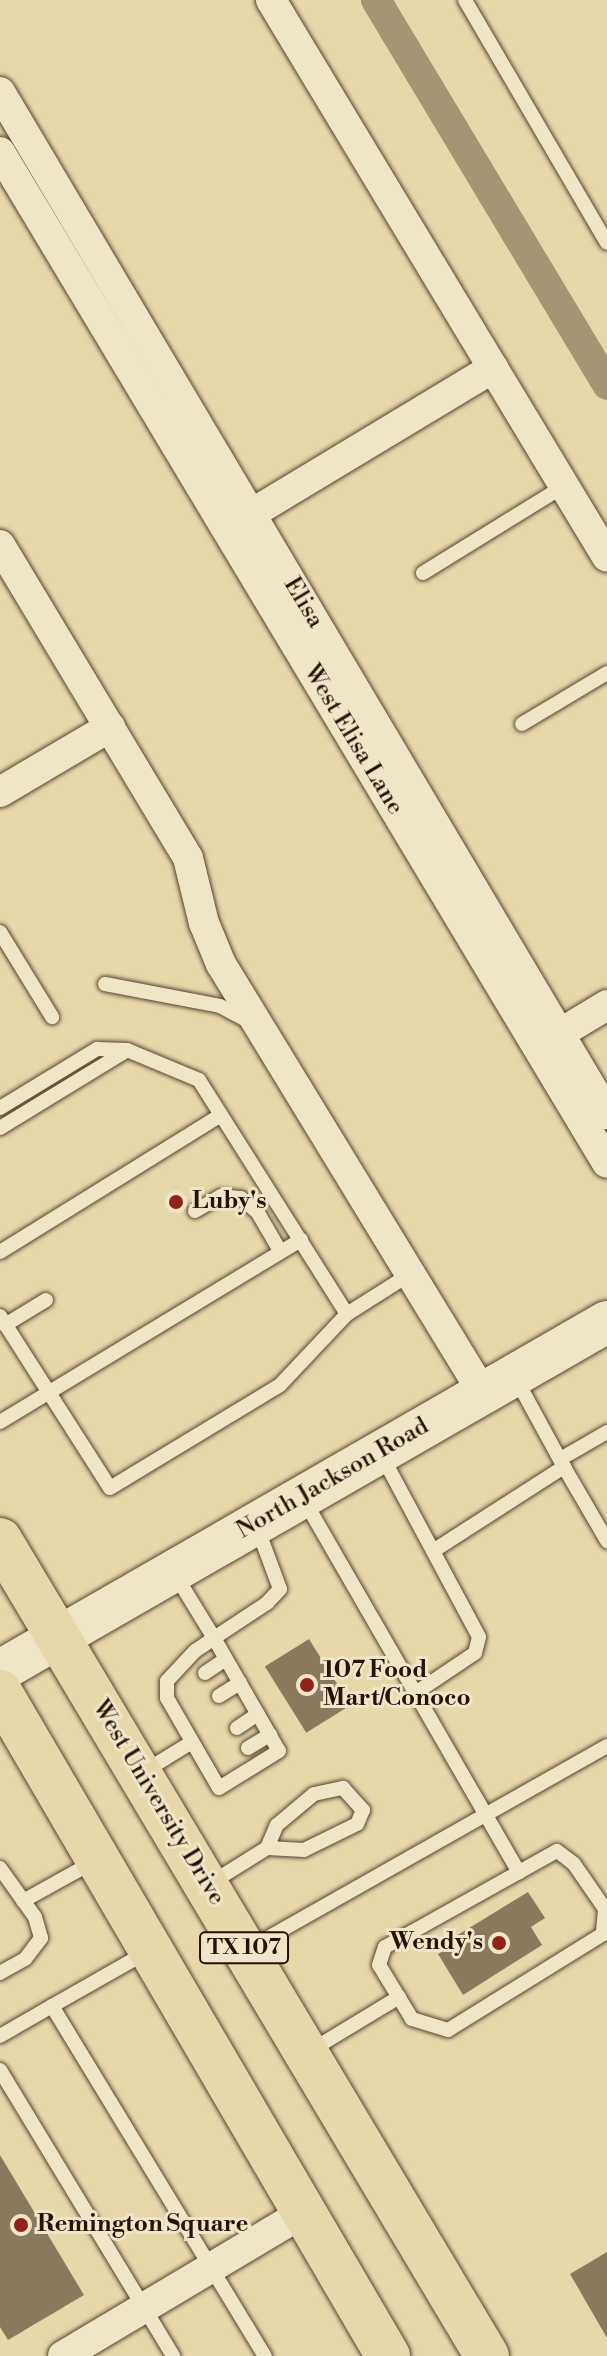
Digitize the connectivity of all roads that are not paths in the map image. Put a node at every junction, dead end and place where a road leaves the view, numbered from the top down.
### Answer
1 (271, 0) edge
2 (465, 0) edge
3 (0, 92) edge
4 (0, 152) edge
5 (607, 243) edge
6 (493, 368) junction
7 (564, 486) junction
8 (251, 514) junction
9 (0, 545) edge
10 (607, 557) edge
11 (423, 573) dead end
12 (607, 673) edge
13 (522, 724) dead end
14 (110, 727) junction
15 (0, 792) edge
16 (0, 932) edge
17 (105, 984) dead end
18 (607, 1005) edge
19 (52, 1017) dead end
20 (261, 1028) junction
21 (559, 1034) junction
22 (127, 1050) junction
23 (0, 1108) edge
24 (607, 1114) edge
25 (221, 1115) junction
26 (0, 1128) edge
27 (607, 1163) edge
28 (195, 1211) dead end
29 (301, 1240) junction
30 (280, 1251) junction
31 (0, 1252) edge
32 (410, 1274) junction
33 (46, 1300) dead end
34 (347, 1314) junction
35 (3, 1320) edge
36 (607, 1322) edge
37 (498, 1385) junction
38 (47, 1392) junction
39 (0, 1422) edge
40 (607, 1432) edge
41 (380, 1452) junction
42 (563, 1463) junction
43 (302, 1497) junction
44 (255, 1523) junction
45 (0, 1540) edge
46 (607, 1541) edge
47 (433, 1551) junction
48 (173, 1570) junction
49 (59, 1636) junction
50 (214, 1638) junction
51 (226, 1659) junction
52 (0, 1671) edge
53 (205, 1673) dead end
54 (240, 1683) junction
55 (0, 1692) edge
56 (417, 1692) junction
57 (219, 1696) dead end
58 (258, 1714) junction
59 (237, 1728) dead end
60 (270, 1735) junction
61 (212, 1743) dead end
62 (195, 1746) junction
63 (607, 1746) edge
64 (248, 1748) dead end
65 (141, 1774) junction
66 (488, 1814) junction
67 (267, 1848) junction
68 (97, 1860) junction
69 (0, 1868) edge
70 (519, 1872) junction
71 (207, 1886) junction
72 (23, 1901) junction
73 (246, 1950) junction
74 (149, 1951) junction
75 (0, 1973) edge
76 (399, 1997) junction
77 (52, 2006) junction
78 (0, 2036) edge
79 (307, 2053) junction
80 (0, 2070) edge
81 (301, 2214) junction
82 (211, 2267) junction
83 (143, 2308) junction
84 (63, 2356) edge
85 (173, 2356) edge
86 (265, 2356) edge
87 (388, 2356) edge
88 (487, 2356) edge

1 - 6 street
2 - 5 lane
3 - 8 street, Elisa
4 - 27 street, West Elisa Lane
6 - 7 street
6 - 8 street
7 - 10 street
7 - 11 lane
8 - 21 street, Elisa
9 - 14 street
12 - 13 lane
14 - 15 street
14 - 20 street
16 - 19 lane
17 - 20 lane
18 - 21 street
20 - 32 street
21 - 24 street, Elisa
22 - 23 lane
22 - 25 lane
22 - 26 lane
25 - 29 lane
25 - 31 lane
28 - 30 lane
29 - 30 lane
29 - 34 lane
30 - 38 lane
32 - 34 lane
32 - 37 street
33 - 35 lane
34 - 38 lane
35 - 38 lane
36 - 37 main road, North Jackson Road
37 - 41 main road, North Jackson Road
37 - 42 lane
38 - 39 lane
40 - 42 lane
41 - 43 main road, North Jackson Road
41 - 47 lane
42 - 46 lane
42 - 47 lane
43 - 44 main road, North Jackson Road
43 - 56 lane
44 - 48 main road, North Jackson Road
44 - 50 lane
45 - 49 main road, West University Drive / TX 107
47 - 56 lane
48 - 49 main road, North Jackson Road
48 - 50 lane
49 - 52 main road, North Jackson Road
49 - 65 main road, West University Drive / TX 107
50 - 51 lane
50 - 62 lane
51 - 53 lane
51 - 54 lane
54 - 57 lane
54 - 58 lane
55 - 68 main road, TX 107
56 - 66 lane
58 - 59 lane
58 - 60 lane
60 - 62 lane
60 - 64 lane
61 - 62 lane
62 - 65 lane
63 - 66 lane
65 - 71 main road, West University Drive / TX 107
66 - 70 lane
66 - 73 lane
67 - 67 lane
67 - 71 lane
68 - 72 lane
68 - 74 main road, TX 107
69 - 72 lane
70 - 76 lane
70 - 76 lane
71 - 73 main road, West University Drive / TX 107
72 - 75 lane
73 - 79 main road, West University Drive / TX 107
74 - 77 lane
74 - 81 main road, TX 107
76 - 79 lane
77 - 78 lane
77 - 82 lane
79 - 88 main road, West University Drive / TX 107
80 - 83 lane
81 - 82 street
81 - 87 main road, TX 107
82 - 83 street
82 - 86 lane
83 - 84 street
83 - 85 lane

